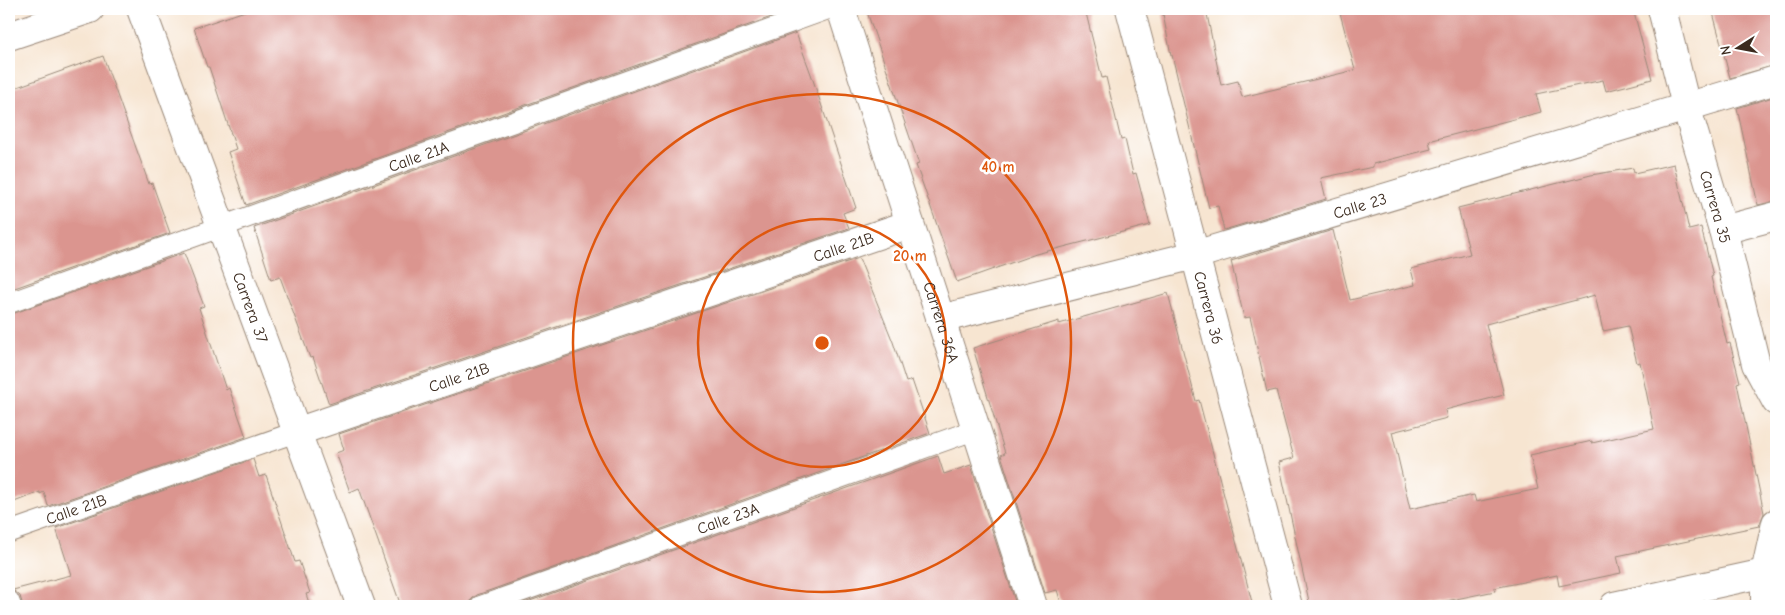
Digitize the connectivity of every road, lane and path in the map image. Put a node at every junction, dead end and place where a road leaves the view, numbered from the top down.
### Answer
1 (90, 9) edge
2 (141, 9) edge
3 (828, 9) edge
4 (841, 9) edge
5 (1130, 9) edge
6 (1662, 9) edge
7 (9, 36) edge
8 (1776, 80) edge
9 (1686, 106) junction
10 (1776, 216) edge
11 (910, 224) junction
12 (221, 226) junction
13 (1723, 230) junction
14 (1195, 255) junction
15 (9, 303) edge
16 (940, 319) junction
17 (1776, 401) edge
18 (976, 429) junction
19 (296, 432) junction
20 (1776, 523) edge
21 (9, 532) edge
22 (1765, 573) junction
23 (9, 601) edge
24 (11, 606) edge
25 (361, 606) edge
26 (481, 606) edge
27 (1033, 606) edge
28 (1288, 606) edge
29 (1614, 606) edge
30 (1765, 606) edge

1 - 7 street
2 - 12 street, Carrera 37
3 - 12 lane, Calle 21A
4 - 11 street, Carrera 36A
5 - 14 street, Carrera 36
6 - 9 street, Carrera 35
8 - 9 street, Calle 23
9 - 13 street, Carrera 35
9 - 14 street, Calle 23
10 - 13 street
11 - 16 street, Carrera 36A
11 - 19 street, Calle 21B
12 - 15 lane, Calle 21A
12 - 19 street, Carrera 37
13 - 17 street, Carrera 35
14 - 16 street, Calle 23
14 - 28 street, Carrera 36
16 - 18 street, Carrera 36A
18 - 26 lane, Calle 23A
18 - 27 street, Carrera 36A
19 - 21 lane, Calle 21B
19 - 25 street, Carrera 37
20 - 22 street
22 - 29 street
22 - 30 street
23 - 24 lane

